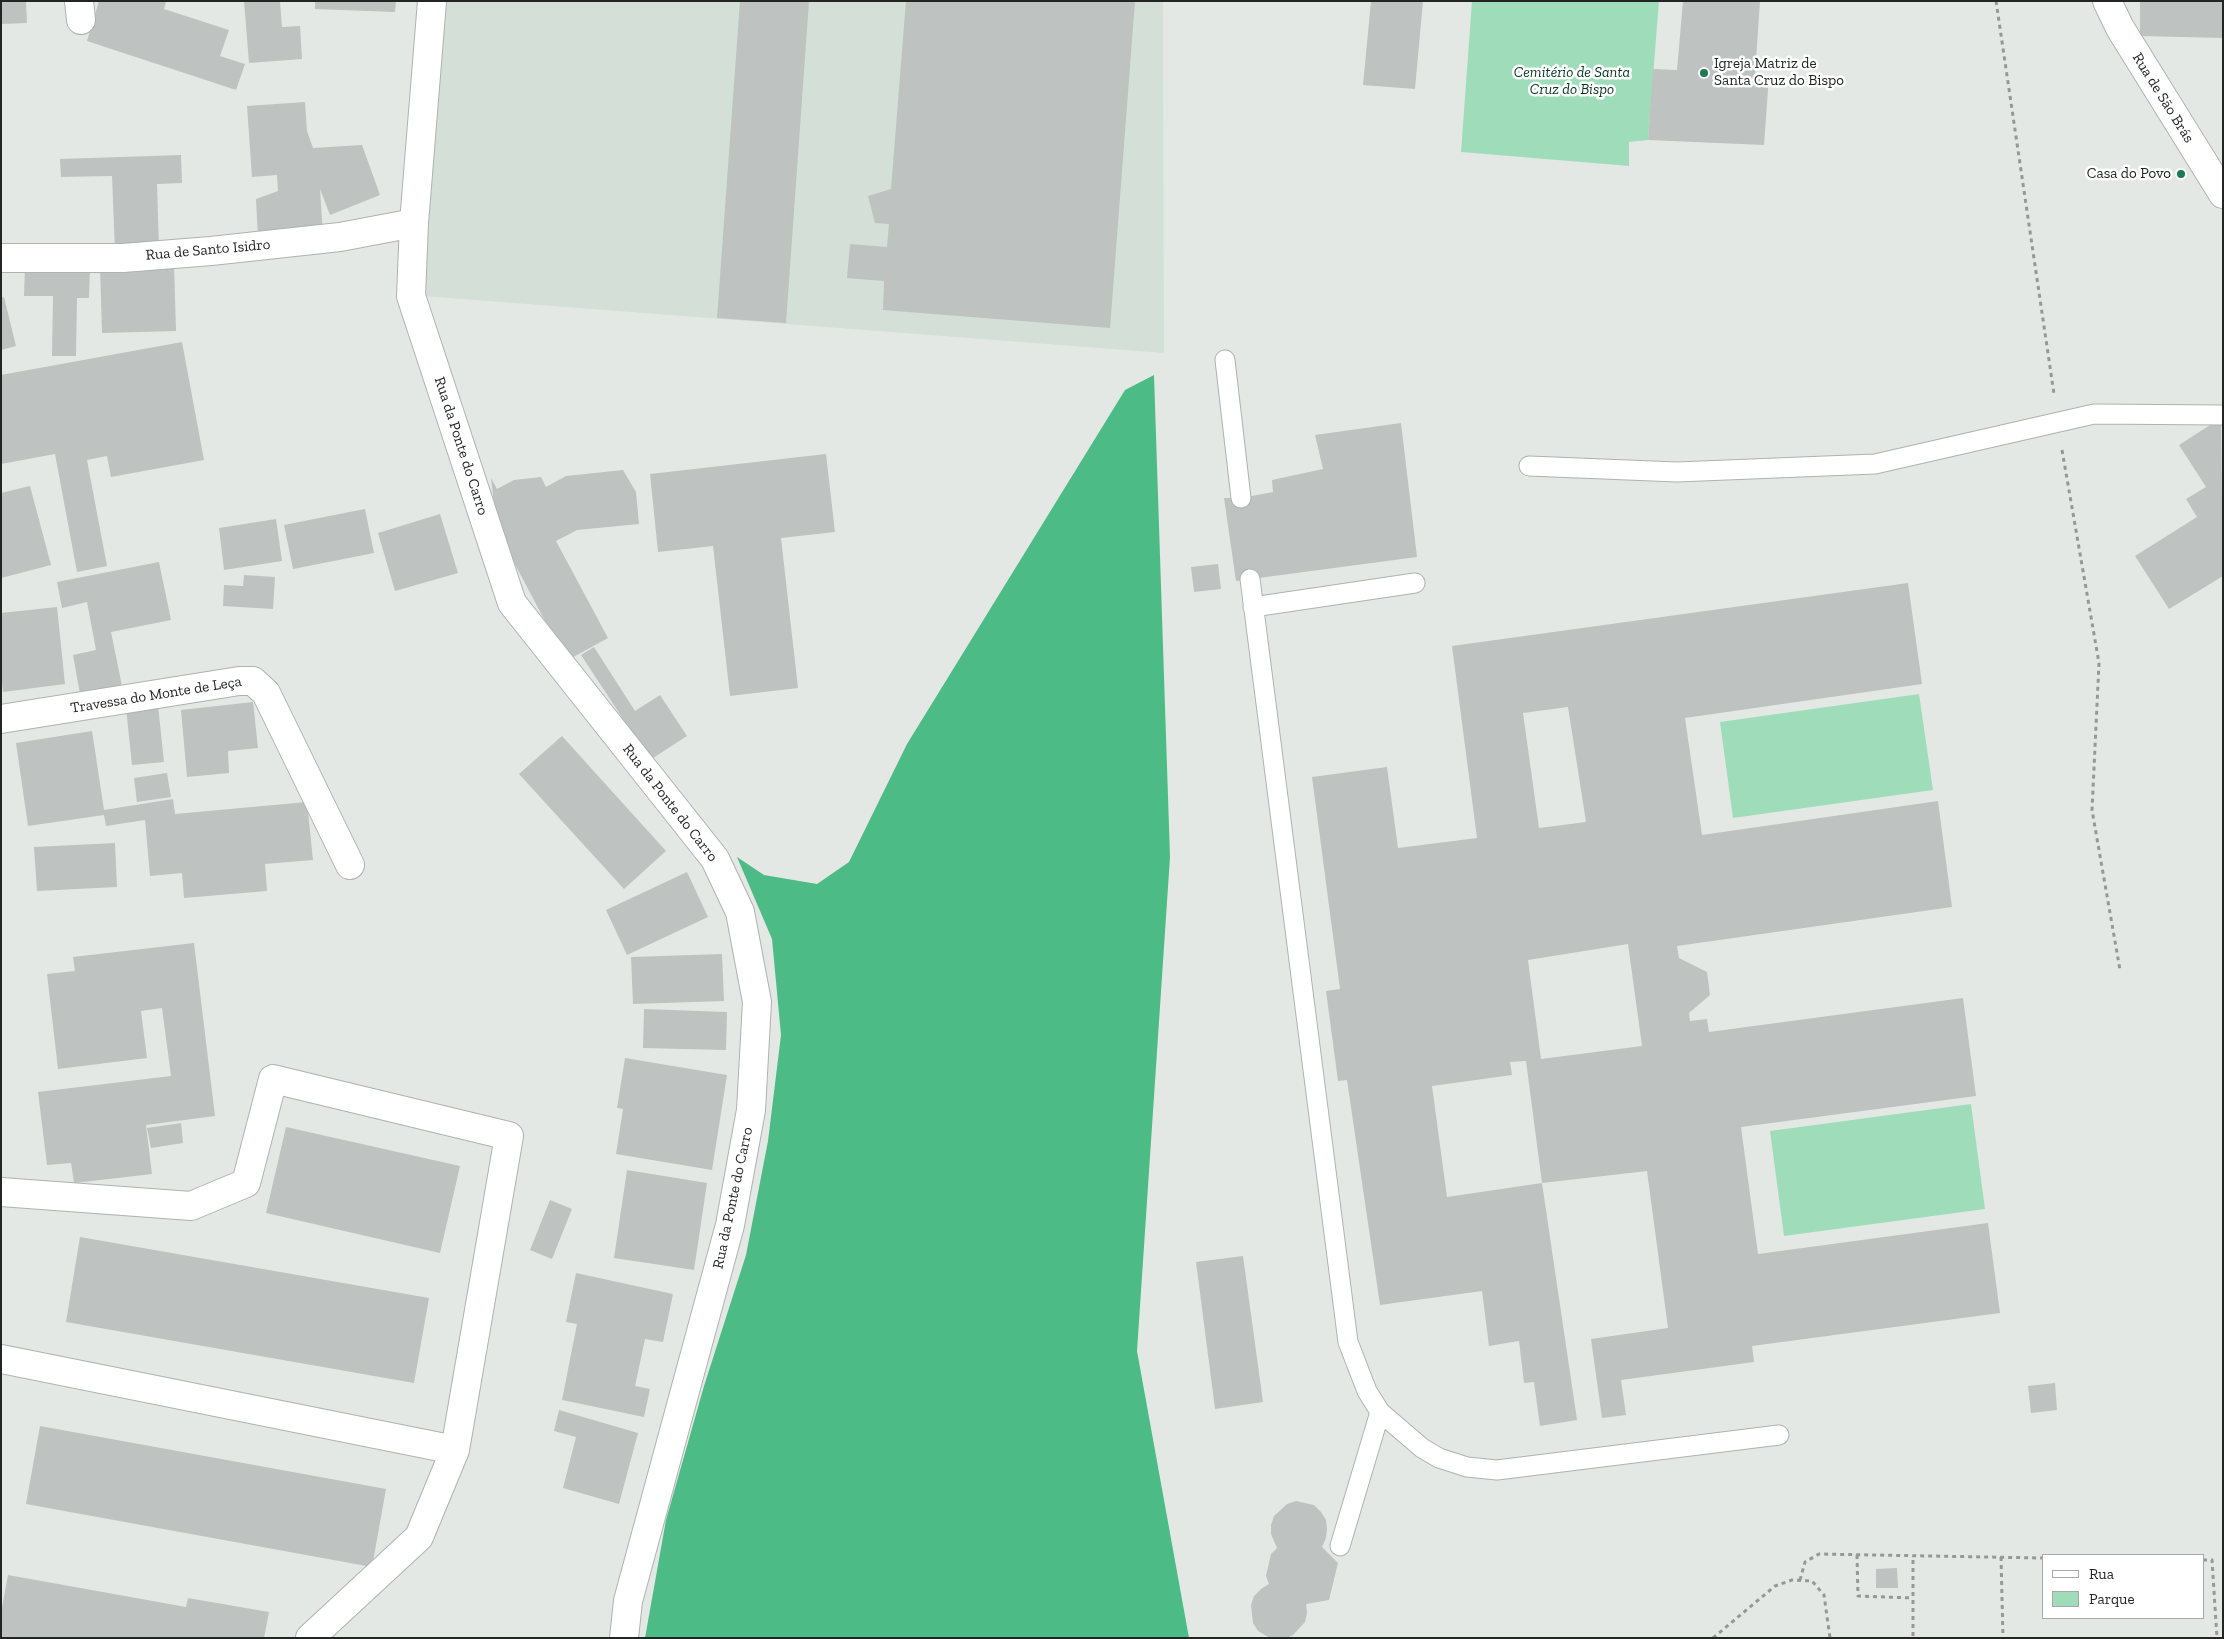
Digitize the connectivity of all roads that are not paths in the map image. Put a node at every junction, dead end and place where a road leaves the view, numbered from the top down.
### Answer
1 (432, 1) edge
2 (2107, 1) edge
3 (2223, 194) edge
4 (414, 223) junction
5 (1, 258) edge
6 (1225, 360) dead end
7 (2223, 415) edge
8 (1529, 466) dead end
9 (1241, 498) dead end
10 (1250, 579) dead end
11 (1415, 583) dead end
12 (1253, 607) junction
13 (1, 719) edge
14 (350, 865) dead end
15 (1, 1192) edge
16 (1, 1360) edge
17 (1380, 1412) junction
18 (1779, 1434) dead end
19 (456, 1450) junction
20 (1340, 1546) dead end
21 (310, 1638) edge
22 (624, 1638) edge

1 - 4 street, Rua da Ponte do Carro
2 - 3 street, Rua de São Brás
4 - 5 street, Rua de Santo Isidro
4 - 22 street, Rua da Ponte do Carro
6 - 9 lane
7 - 8 lane
10 - 12 lane
11 - 12 lane
12 - 17 lane
13 - 14 street, Travessa do Monte de Leça
15 - 19 street
16 - 19 street
17 - 18 lane
17 - 20 lane
19 - 21 street

